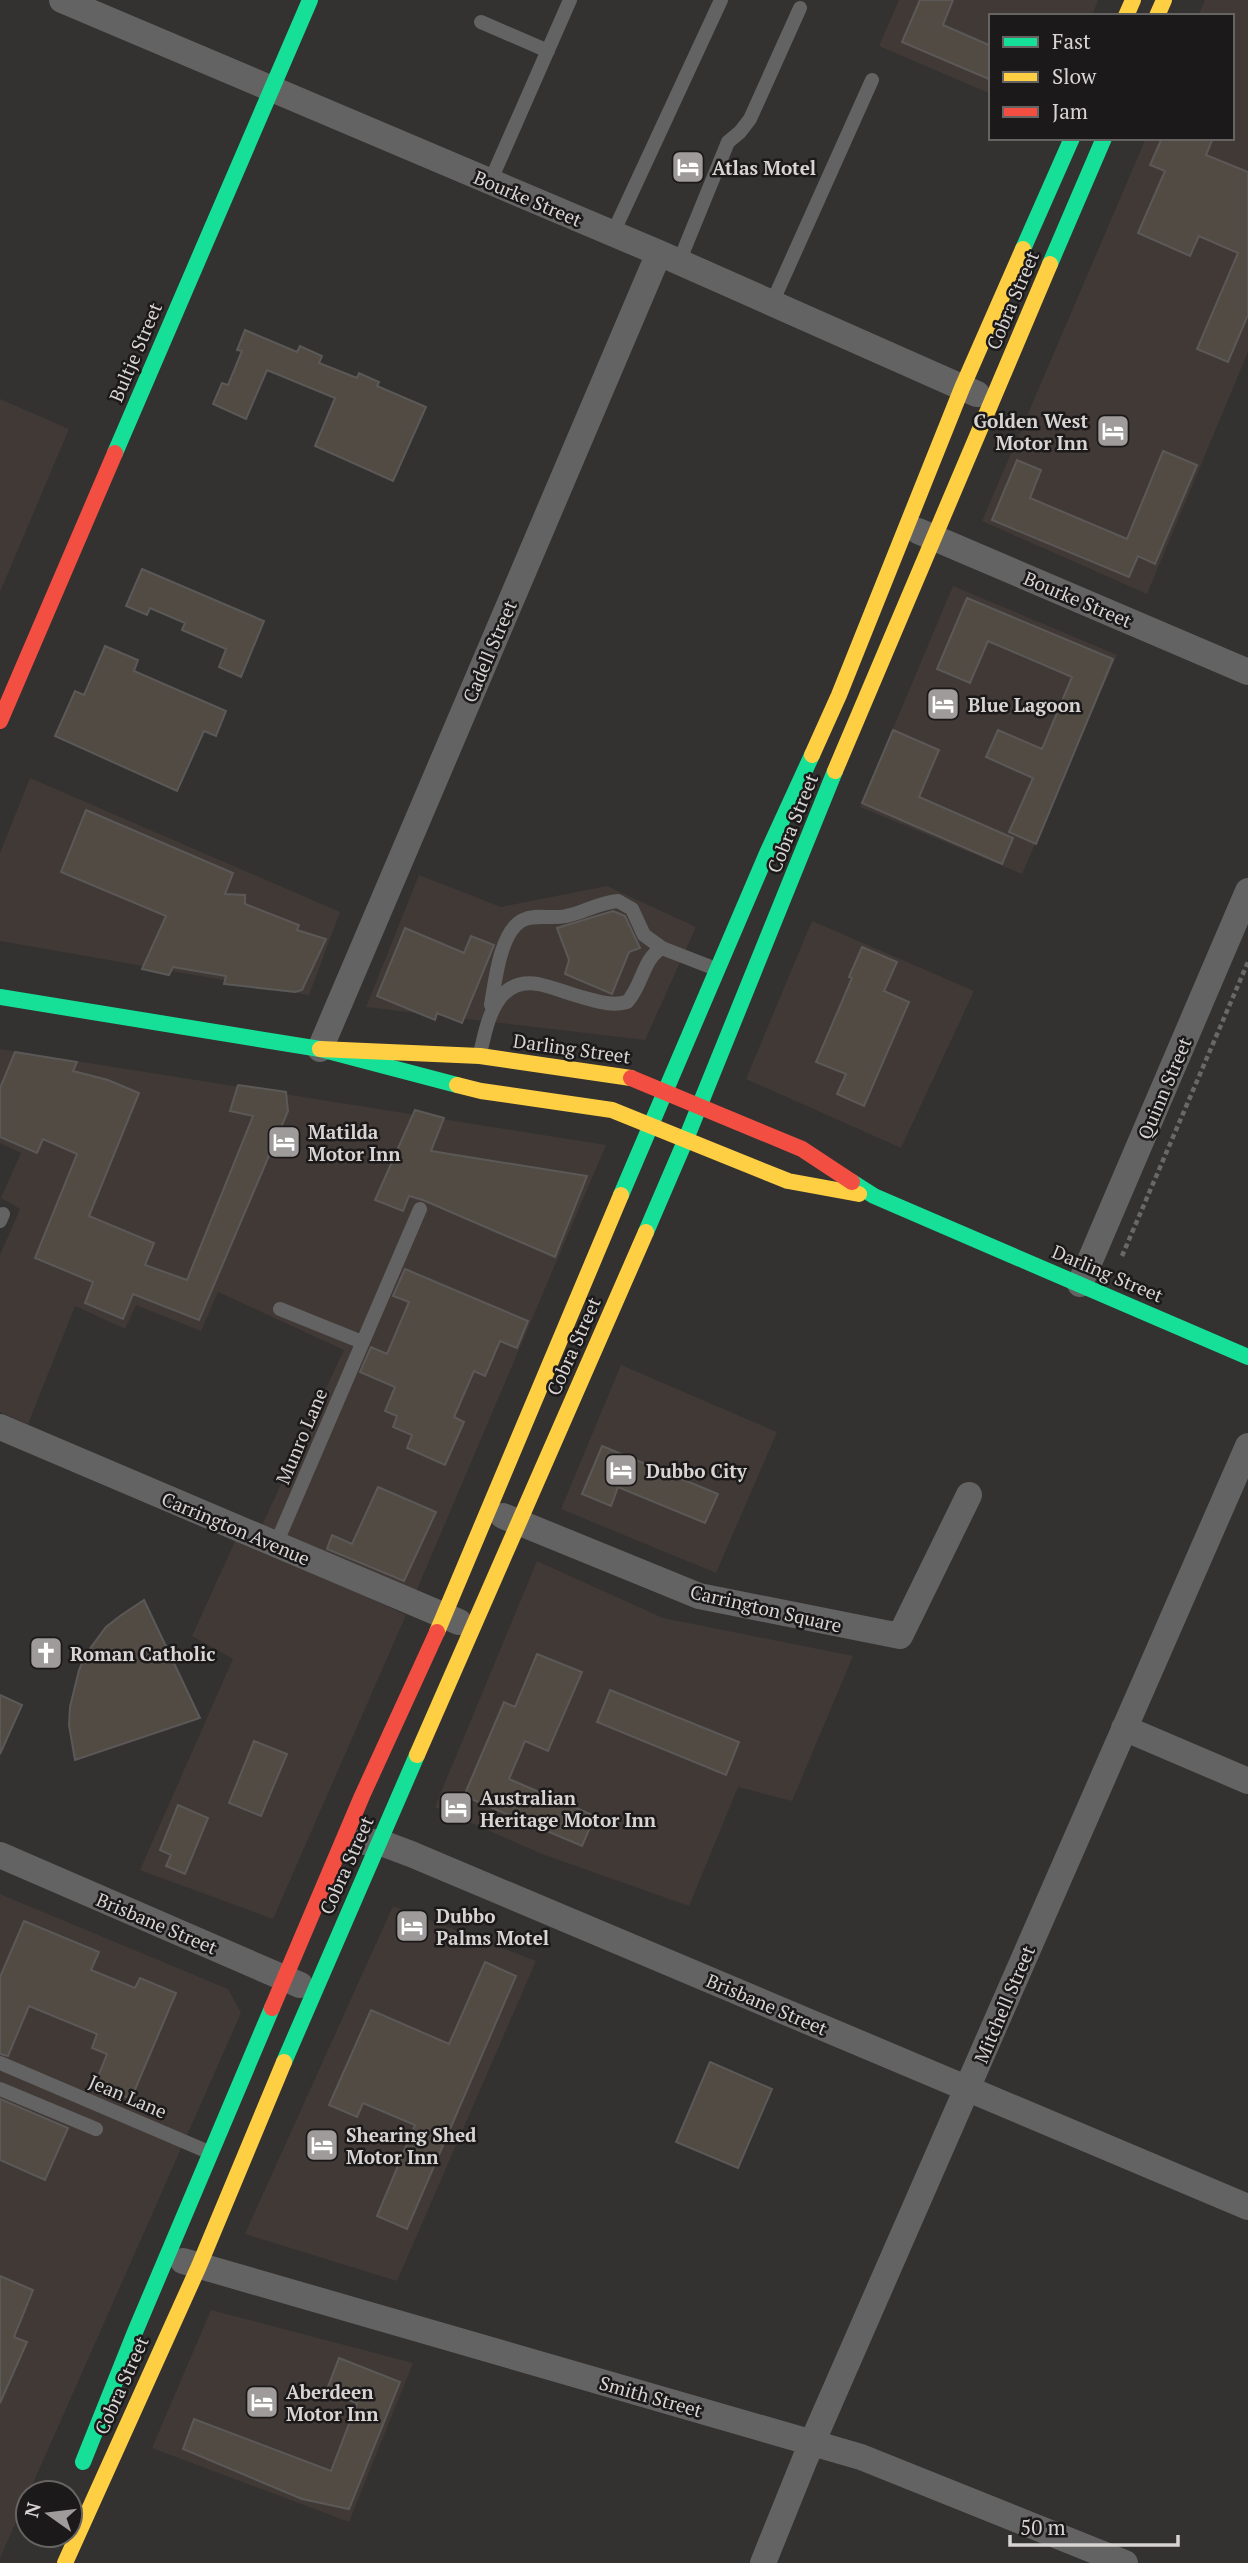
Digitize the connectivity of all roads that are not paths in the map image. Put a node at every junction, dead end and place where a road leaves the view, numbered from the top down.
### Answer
1 (62, 0) edge
2 (310, 0) edge
3 (570, 0) edge
4 (721, 0) edge
5 (800, 8) dead end
6 (481, 22) dead end
7 (548, 51) junction
8 (872, 80) dead end
9 (271, 90) junction
10 (1071, 140) edge
11 (1103, 140) edge
12 (490, 182) junction
13 (613, 233) junction
14 (669, 257) junction
15 (772, 303) junction
16 (962, 388) junction
17 (992, 400) junction
18 (907, 526) junction
19 (934, 537) junction
20 (1248, 672) edge
21 (0, 721) edge
22 (1248, 891) edge
23 (662, 947) junction
24 (717, 970) junction
25 (0, 997) edge
26 (487, 1023) junction
27 (320, 1049) junction
28 (481, 1068) junction
29 (665, 1091) junction
30 (581, 1105) junction
31 (700, 1106) junction
32 (650, 1125) junction
33 (686, 1139) junction
34 (874, 1196) junction
35 (419, 1209) dead end
36 (1080, 1284) junction
37 (280, 1308) dead end
38 (362, 1342) junction
39 (1248, 1357) edge
40 (0, 1427) edge
41 (1248, 1446) edge
42 (969, 1495) dead end
43 (489, 1510) junction
44 (519, 1522) junction
45 (276, 1544) junction
46 (444, 1616) junction
47 (472, 1628) junction
48 (1124, 1728) junction
49 (1248, 1781) edge
50 (379, 1842) junction
51 (0, 1855) edge
52 (314, 1910) junction
53 (285, 1978) junction
54 (314, 1990) junction
55 (0, 2063) edge
56 (0, 2089) edge
57 (967, 2089) junction
58 (96, 2129) dead end
59 (227, 2159) junction
60 (1248, 2207) edge
61 (168, 2255) junction
62 (199, 2266) junction
63 (813, 2442) junction
64 (76, 2479) edge
65 (66, 2562) edge
66 (763, 2563) edge
67 (1125, 2563) edge

1 - 9 street, Bourke Street
2 - 9 main road, Bultje Street
3 - 7 lane
4 - 13 lane
5 - 14 lane
6 - 7 lane
7 - 12 lane
8 - 15 lane
9 - 12 street, Bourke Street
9 - 21 main road, Bultje Street
10 - 16 main road, Cobra Street
11 - 17 main road, Cobra Street
12 - 13 street, Bourke Street
13 - 14 street, Bourke Street
14 - 15 street, Bourke Street
14 - 27 street, Cadell Street
15 - 16 street, Bourke Street
16 - 17 street, Bourke Street
16 - 18 main road, Cobra Street
17 - 19 main road, Cobra Street
18 - 19 street, Bourke Street
18 - 24 main road, Cobra Street
19 - 20 street, Bourke Street
19 - 31 main road, Cobra Street
22 - 36 street, Quinn Street
23 - 24 lane
23 - 26 lane
23 - 26 lane
24 - 29 main road, Cobra Street
25 - 27 main road, Darling Street
26 - 28 lane
27 - 28 main road, Darling Street
27 - 30 main road, Darling Street
28 - 29 main road, Darling Street
28 - 30 lane
29 - 31 main road, Darling Street
29 - 32 main road, Cobra Street
30 - 32 main road, Darling Street
31 - 33 main road, Cobra Street
31 - 34 main road, Darling Street
32 - 33 main road, Darling Street
32 - 43 main road, Cobra Street
33 - 34 main road, Darling Street
33 - 44 main road, Cobra Street
34 - 36 main road, Darling Street
35 - 38 lane, Munro Lane
36 - 39 main road, Darling Street
37 - 38 lane
38 - 45 lane, Munro Lane
40 - 45 street, Carrington Avenue
41 - 48 street, Mitchell Street
42 - 44 street, Carrington Square
43 - 44 street, Carrington Square
43 - 46 main road, Cobra Street
44 - 47 main road, Cobra Street
45 - 46 street, Carrington Avenue
46 - 47 street, Carrington Avenue
46 - 52 main road, Cobra Street
47 - 50 main road, Cobra Street
48 - 49 street
48 - 57 street, Mitchell Street
50 - 52 street
50 - 54 main road, Cobra Street
50 - 57 street, Brisbane Street
51 - 53 street, Brisbane Street
52 - 53 main road, Cobra Street
53 - 54 street, Brisbane Street
53 - 59 main road, Cobra Street
54 - 59 main road, Cobra Street
55 - 59 lane, Jean Lane
56 - 58 lane
57 - 60 street, Brisbane Street
57 - 63 street, Mitchell Street
59 - 61 main road, Cobra Street
59 - 62 main road, Cobra Street
61 - 62 street, Smith Street
61 - 64 main road, Cobra Street
62 - 63 street, Smith Street
62 - 65 main road, Cobra Street
63 - 66 street, Mitchell Street
63 - 67 street, Smith Street

